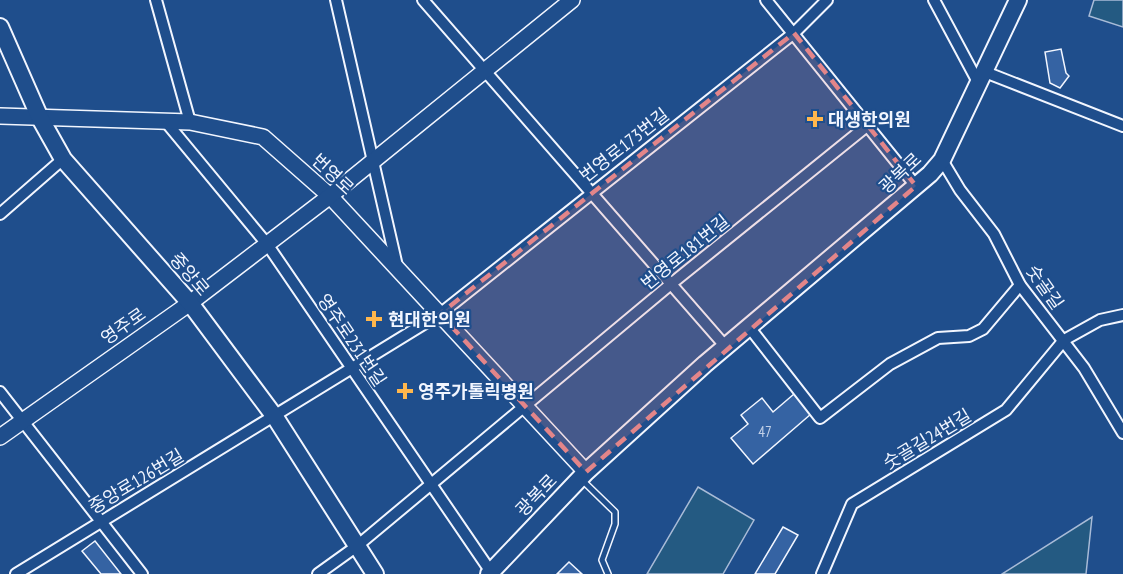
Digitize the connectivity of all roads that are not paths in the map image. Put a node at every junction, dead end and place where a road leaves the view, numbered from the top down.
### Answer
1 (156, 0) edge
2 (336, 0) edge
3 (423, 0) edge
4 (572, 0) edge
5 (766, 0) edge
6 (827, 0) edge
7 (934, 0) edge
8 (1018, 0) edge
9 (0, 27) edge
10 (794, 33) junction
11 (483, 71) junction
12 (982, 78) junction
13 (0, 116) edge
14 (40, 118) junction
15 (166, 122) junction
16 (190, 122) junction
17 (868, 125) junction
18 (1123, 126) edge
19 (63, 159) junction
20 (942, 160) junction
21 (374, 162) junction
22 (916, 186) junction
23 (590, 192) junction
24 (330, 196) junction
25 (0, 214) edge
26 (267, 244) junction
27 (397, 267) junction
28 (671, 284) junction
29 (1020, 285) junction
30 (190, 303) junction
31 (440, 314) junction
32 (1123, 315) edge
33 (749, 327) junction
34 (1064, 340) junction
35 (726, 346) junction
36 (351, 368) junction
37 (0, 392) edge
38 (525, 405) junction
39 (275, 417) junction
40 (23, 421) junction
41 (1123, 433) edge
42 (0, 437) edge
43 (583, 475) junction
44 (431, 484) junction
45 (101, 521) junction
46 (357, 546) junction
47 (490, 573) edge
48 (16, 574) edge
49 (142, 574) edge
50 (318, 574) edge
51 (375, 574) edge
52 (608, 574) edge
53 (822, 574) edge

1 - 16 street
2 - 21 street
3 - 11 street
4 - 11 street, 영주로
5 - 10 street
6 - 10 street, 번영로173번길
7 - 12 street
8 - 12 main road, 광복로
9 - 14 main road, 중앙로
10 - 17 street
10 - 23 street, 번영로173번길
11 - 21 street, 영주로
11 - 23 street
12 - 18 street
12 - 20 main road, 광복로
13 - 14 street, 번영로
14 - 15 street, 번영로
14 - 19 main road, 중앙로
15 - 16 street, 번영로
15 - 26 street
16 - 24 street, 번영로
17 - 22 street
17 - 28 street, 번영로181번길
19 - 25 street
19 - 30 main road, 중앙로
20 - 22 main road, 광복로
20 - 29 street, 숫골길
21 - 24 street, 영주로
21 - 27 street
22 - 33 main road, 광복로
23 - 28 street
23 - 31 street, 번영로173번길
24 - 26 street, 영주로
24 - 27 street, 번영로
26 - 30 street, 영주로
26 - 36 street, 영주로231번길
27 - 31 street, 번영로
28 - 35 street
28 - 38 street, 번영로181번길
29 - 33 street
29 - 34 street, 숫골길
30 - 39 main road, 중앙로
30 - 40 street, 영주로
31 - 36 street
31 - 38 street, 번영로
32 - 34 street
33 - 35 main road, 광복로
34 - 41 street, 숫골길
34 - 53 street, 숫골길24번길
35 - 43 main road, 광복로
36 - 39 street
36 - 44 street, 영주로231번길
37 - 40 street
38 - 43 street, 번영로
38 - 44 street
39 - 45 street, 중앙로126번길
39 - 46 main road, 중앙로
40 - 42 street, 영주로
40 - 45 street
43 - 47 main road, 광복로
43 - 52 lane
44 - 46 street
44 - 47 street, 영주로231번길
45 - 48 street, 중앙로126번길
45 - 49 street
46 - 50 street
46 - 51 main road, 중앙로

